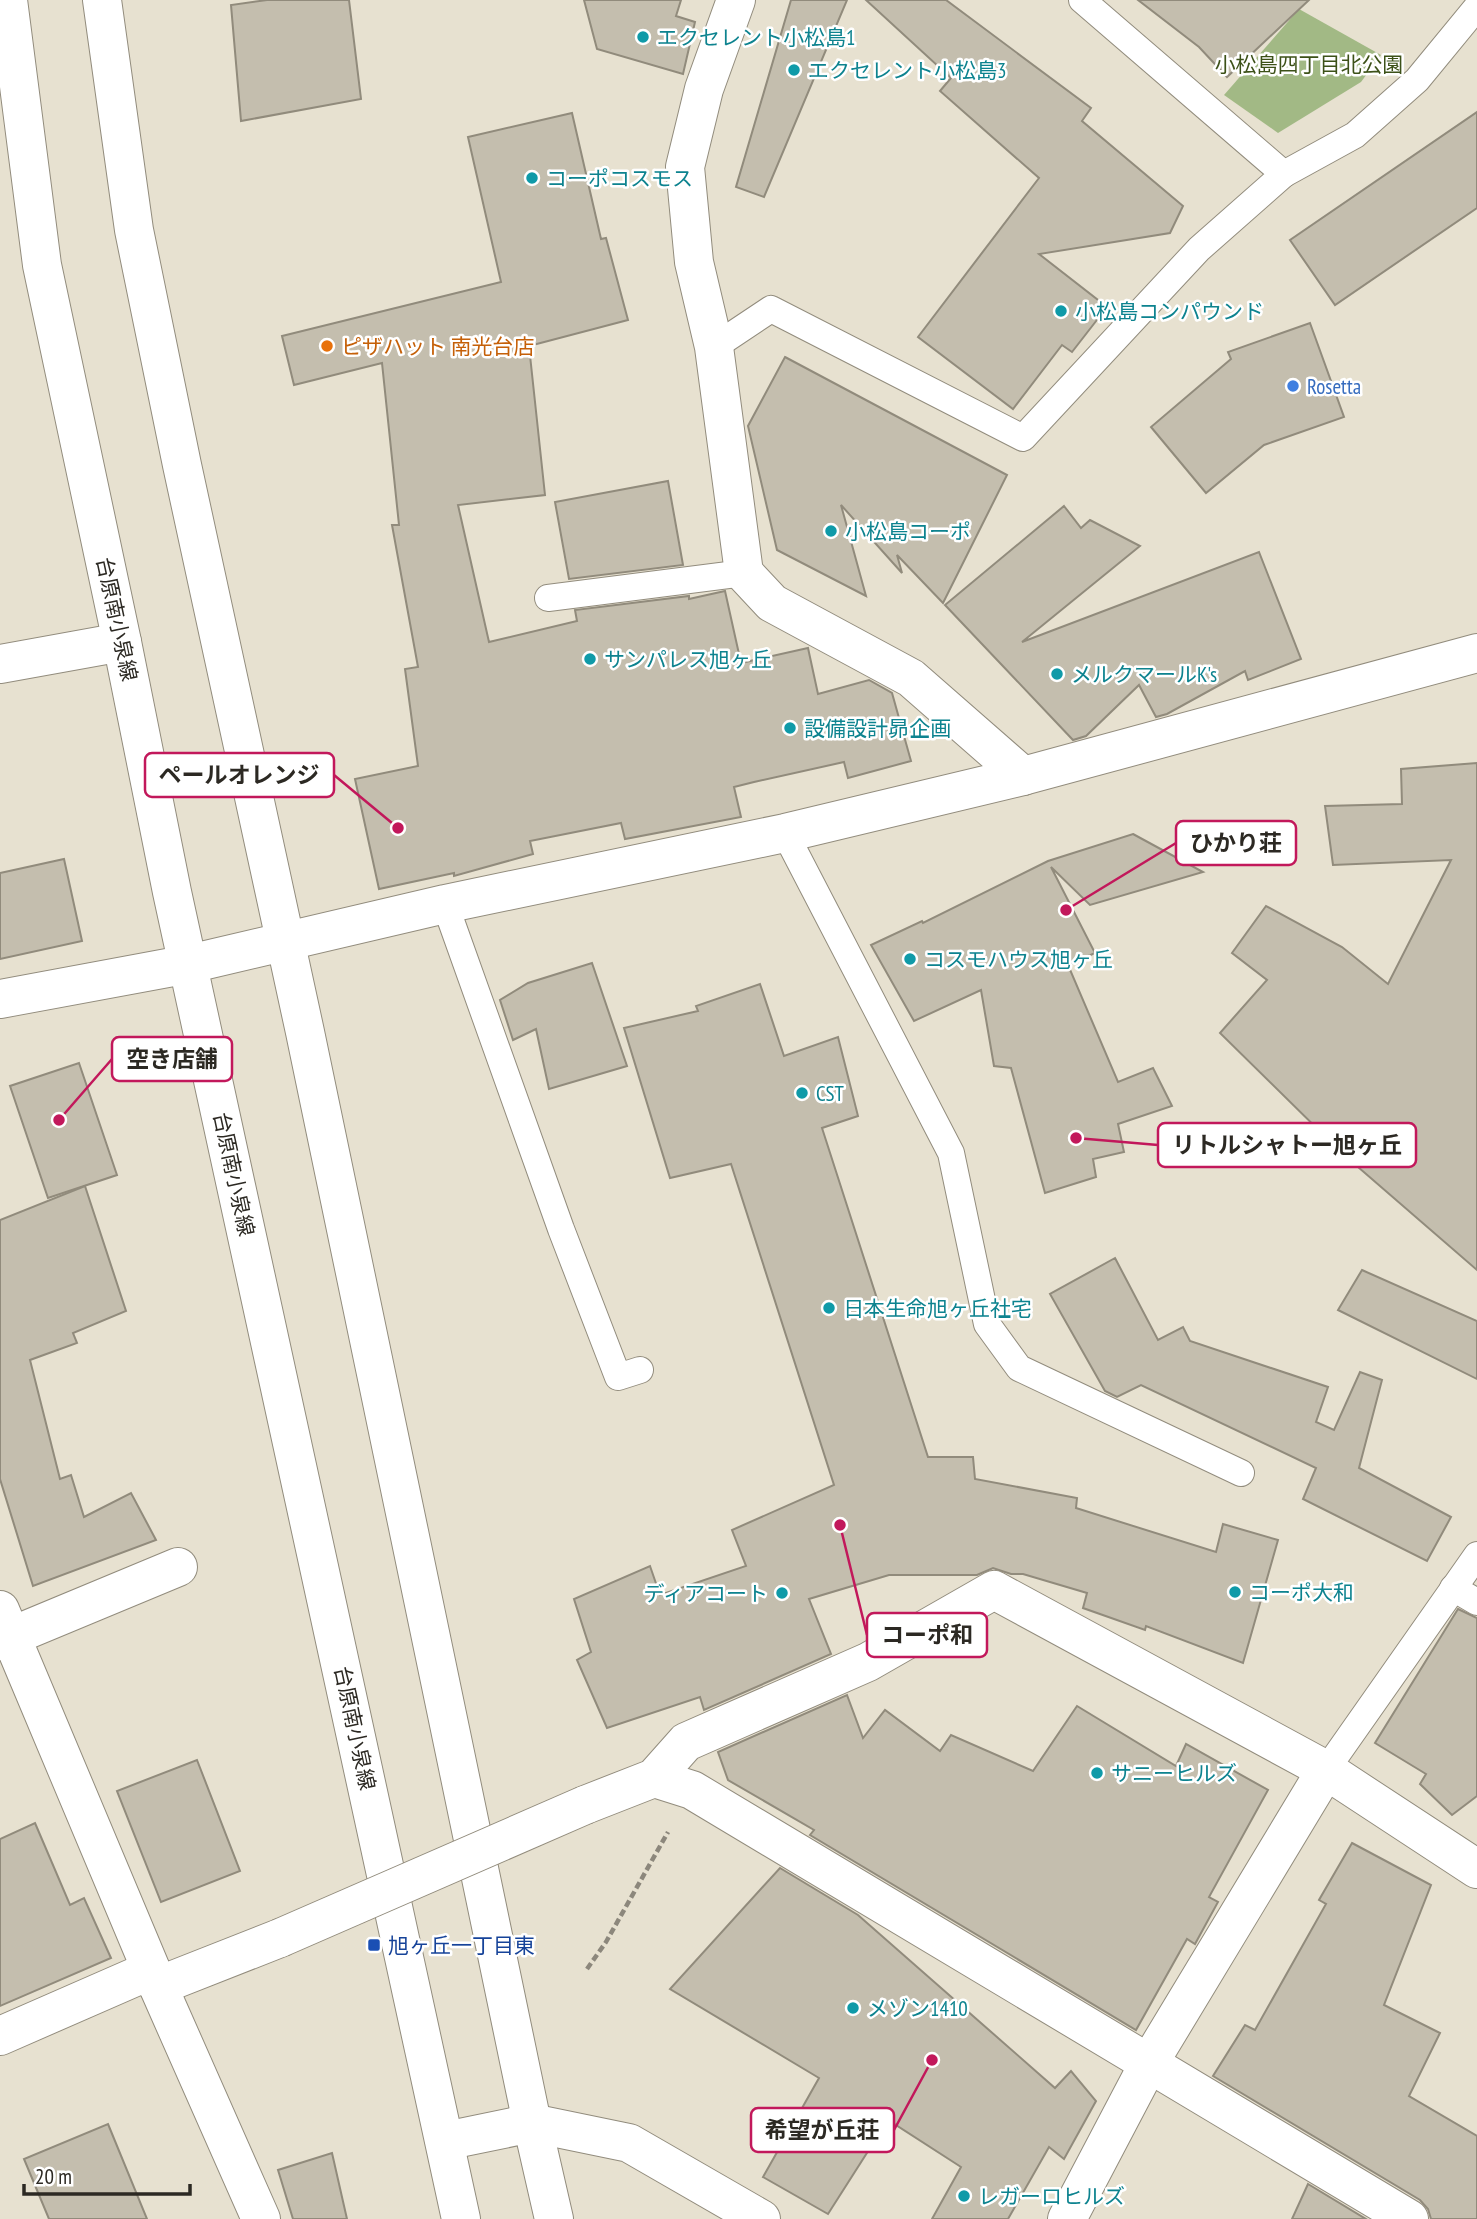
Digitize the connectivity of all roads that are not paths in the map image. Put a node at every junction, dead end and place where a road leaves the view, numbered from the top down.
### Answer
1 (8, 0) edge
2 (102, 0) edge
3 (736, 0) edge
4 (1082, 0) edge
5 (1477, 7) edge
6 (1284, 174) junction
7 (714, 346) junction
8 (744, 573) junction
9 (548, 598) dead end
10 (122, 642) junction
11 (1477, 653) edge
12 (0, 664) edge
13 (1023, 776) junction
14 (785, 833) junction
15 (445, 904) junction
16 (284, 943) junction
17 (189, 964) junction
18 (0, 999) edge
19 (640, 1370) dead end
20 (1241, 1473) dead end
21 (1477, 1555) edge
22 (178, 1567) dead end
23 (1453, 1588) junction
24 (1477, 1602) edge
25 (4, 1629) edge
26 (1326, 1770) junction
27 (654, 1778) junction
28 (1477, 1869) edge
29 (154, 1978) junction
30 (0, 2036) edge
31 (1149, 2063) junction
32 (532, 2123) junction
33 (445, 2141) junction
34 (261, 2219) edge
35 (461, 2219) edge
36 (554, 2219) edge
37 (761, 2219) edge
38 (1067, 2219) edge
39 (1409, 2219) edge

1 - 10 street, 台原南小泉線
2 - 16 street
3 - 7 street
4 - 6 lane
5 - 6 lane
6 - 7 lane
7 - 8 street
8 - 9 lane
8 - 13 street
10 - 12 street
10 - 17 street, 台原南小泉線
11 - 13 street
13 - 14 street
14 - 15 street
14 - 20 lane
15 - 16 street
15 - 19 lane
16 - 17 street
16 - 32 street
17 - 18 street
17 - 33 street, 台原南小泉線
21 - 23 lane
22 - 25 street
23 - 24 lane
23 - 26 lane
25 - 29 street
26 - 27 street
26 - 28 street
26 - 31 street
27 - 29 street, bridge
27 - 31 street
29 - 30 street
29 - 34 street
31 - 38 street
31 - 39 street
32 - 33 street
32 - 36 street
32 - 37 street
33 - 35 street, 台原南小泉線

